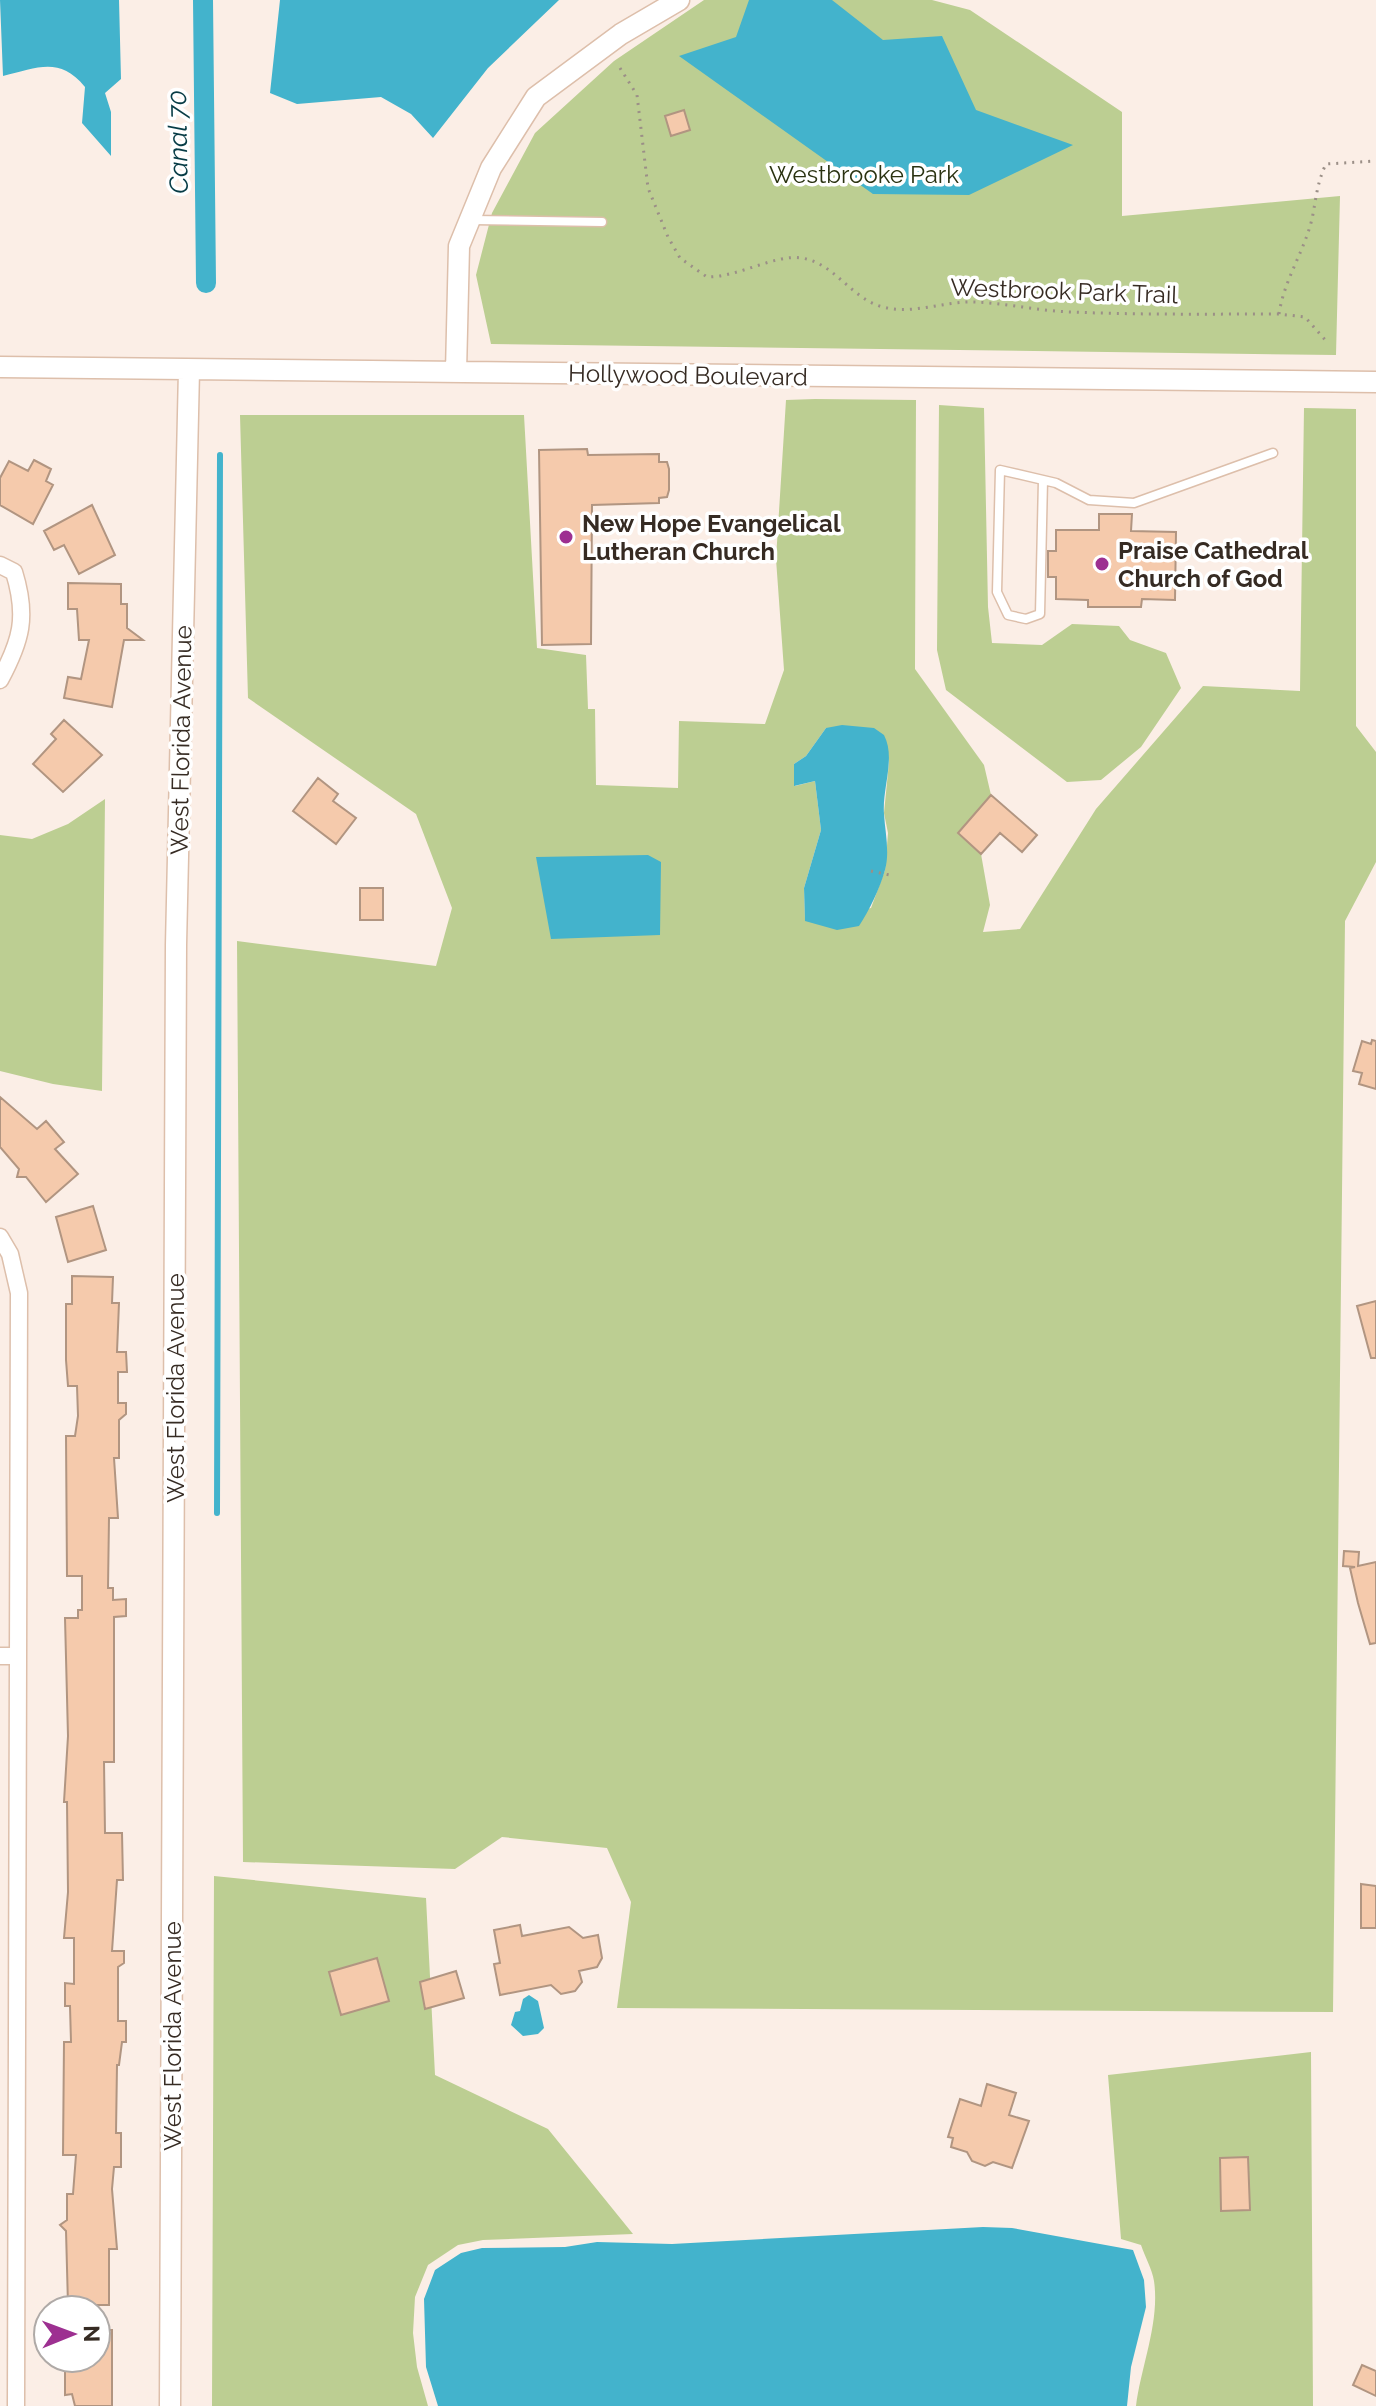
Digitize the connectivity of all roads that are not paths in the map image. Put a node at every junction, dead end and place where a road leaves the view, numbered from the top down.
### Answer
1 (679, 0) edge
2 (469, 220) junction
3 (602, 222) dead end
4 (0, 367) edge
5 (189, 370) junction
6 (456, 372) junction
7 (1376, 382) edge
8 (1273, 453) dead end
9 (1043, 480) junction
10 (0, 565) edge
11 (0, 680) edge
12 (0, 1237) edge
13 (0, 1656) edge
14 (18, 1656) junction
15 (16, 2406) edge
16 (170, 2406) edge

1 - 2 street
2 - 3 lane
2 - 6 street
4 - 5 street, Hollywood Boulevard
5 - 6 street, Hollywood Boulevard
5 - 16 street, West Florida Avenue
6 - 7 street, Hollywood Boulevard
8 - 9 lane
9 - 9 lane
10 - 11 street
12 - 14 street
13 - 14 street
14 - 15 street

